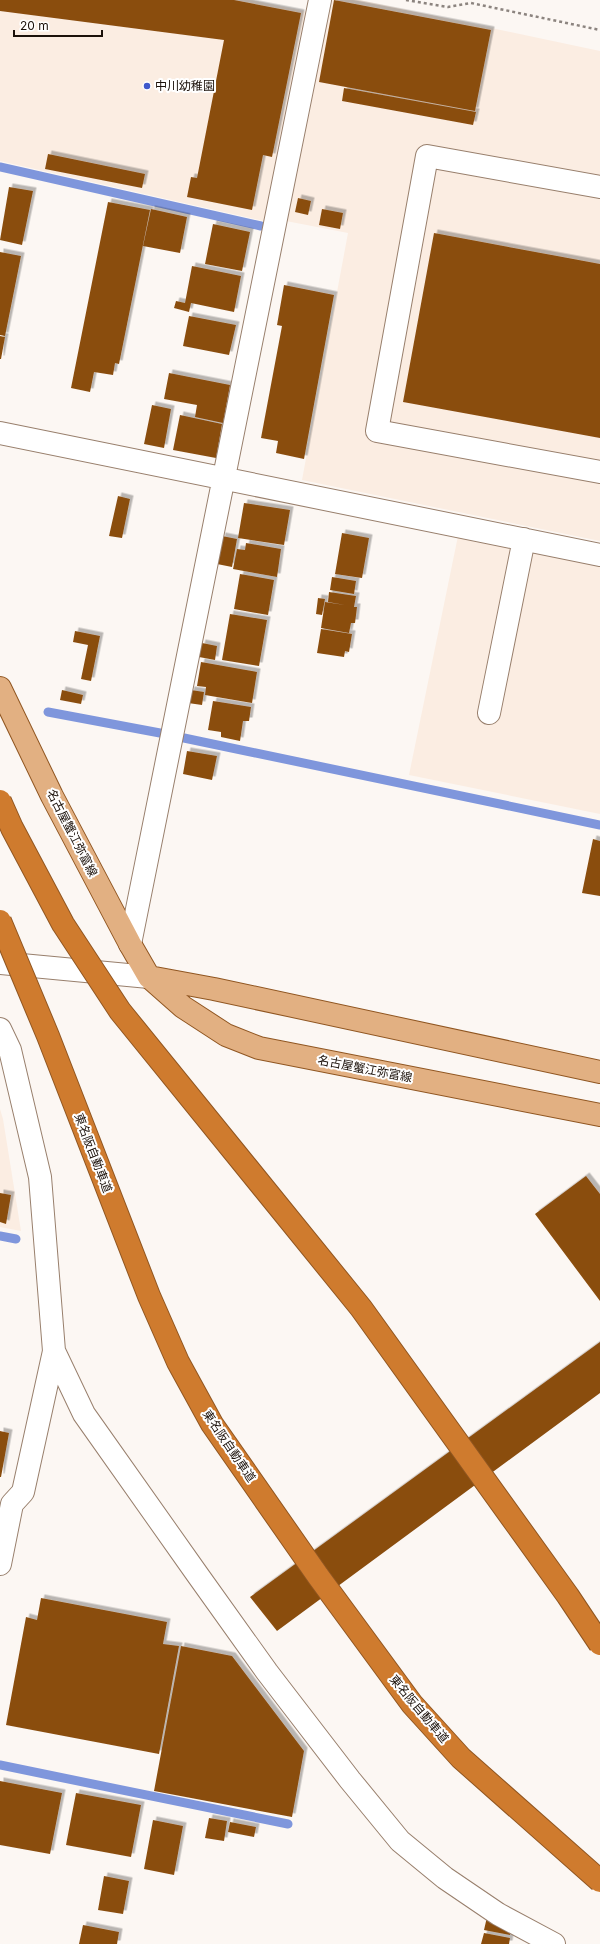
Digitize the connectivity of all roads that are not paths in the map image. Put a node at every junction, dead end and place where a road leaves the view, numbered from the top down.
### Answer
1 (320, 0) edge
2 (600, 187) edge
3 (0, 433) edge
4 (600, 472) edge
5 (223, 478) junction
6 (524, 540) junction
7 (600, 555) edge
8 (0, 688) edge
9 (488, 713) dead end
10 (0, 801) edge
11 (0, 921) edge
12 (130, 944) junction
13 (0, 963) edge
14 (149, 977) junction
15 (0, 1028) edge
16 (600, 1072) edge
17 (600, 1115) edge
18 (54, 1351) junction
19 (6, 1503) edge
20 (0, 1564) edge
21 (600, 1644) edge
22 (600, 1881) edge
23 (554, 1944) edge

1 - 5 street
2 - 4 street
3 - 5 street
5 - 6 street
5 - 12 street
6 - 7 street
6 - 9 street
8 - 12 main road, 名古屋蟹江弥富線
10 - 21 highway, bridge
11 - 22 highway, 東名阪自動車道, bridge
12 - 14 main road, 名古屋蟹江弥富線
13 - 14 street
14 - 16 main road
14 - 17 main road, 名古屋蟹江弥富線
15 - 18 street
18 - 19 street
18 - 23 street
19 - 20 street

